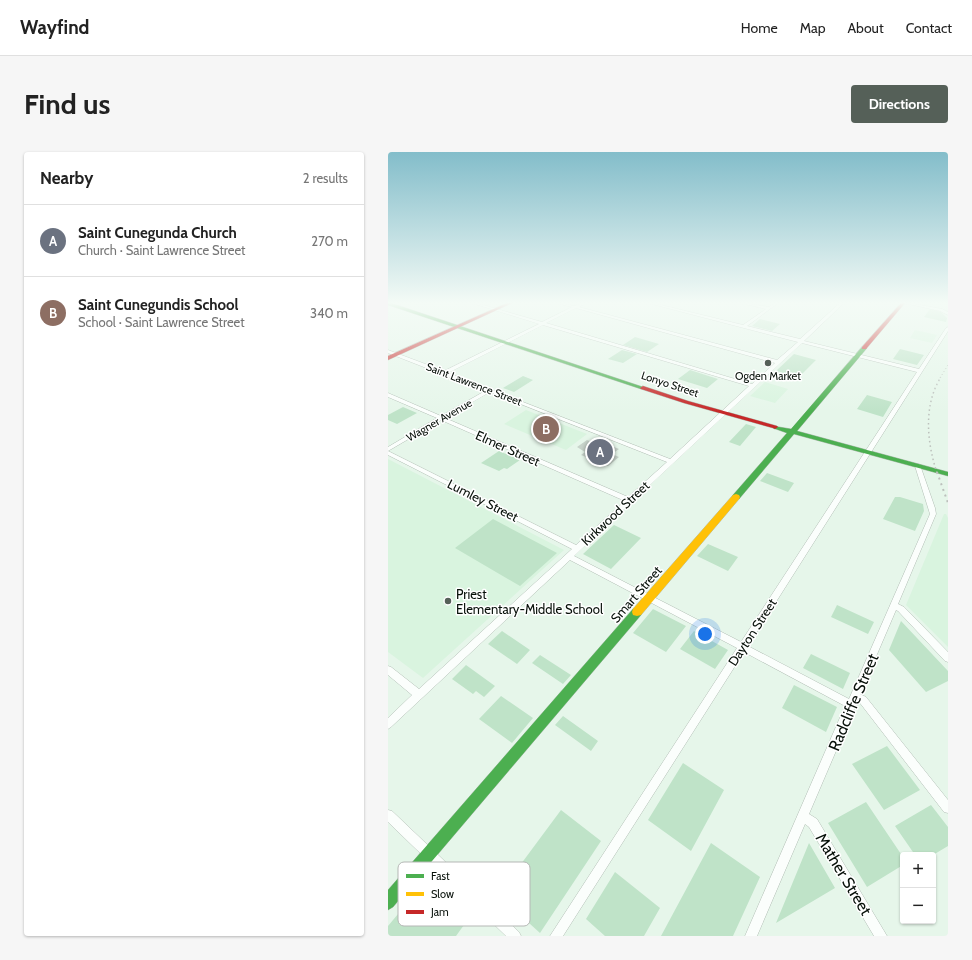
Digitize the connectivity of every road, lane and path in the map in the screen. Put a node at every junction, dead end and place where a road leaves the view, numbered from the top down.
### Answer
1 (427, 340) edge
2 (496, 340) edge
3 (509, 340) edge
4 (597, 340) edge
5 (697, 340) edge
6 (796, 340) edge
7 (872, 340) edge
8 (940, 340) edge
9 (801, 341) junction
10 (504, 342) junction
11 (391, 355) edge
12 (858, 355) junction
13 (778, 362) junction
14 (920, 371) junction
15 (444, 373) junction
16 (752, 386) junction
17 (490, 390) junction
18 (388, 395) edge
19 (724, 413) junction
20 (442, 418) junction
21 (791, 434) junction
22 (388, 449) edge
23 (388, 453) edge
24 (867, 454) junction
25 (671, 460) junction
26 (918, 466) junction
27 (948, 474) edge
28 (629, 500) junction
29 (577, 549) junction
30 (569, 556) junction
31 (650, 598) junction
32 (894, 606) junction
33 (742, 647) junction
34 (948, 658) edge
35 (388, 670) edge
36 (419, 695) junction
37 (854, 701) junction
38 (388, 724) edge
39 (948, 808) edge
40 (388, 814) edge
41 (803, 816) junction
42 (430, 855) junction
43 (424, 862) edge
44 (437, 862) edge
45 (398, 891) edge
46 (388, 902) edge
47 (505, 926) edge
48 (515, 936) edge
49 (556, 936) edge
50 (751, 936) edge
51 (881, 936) edge

1 - 11 street
2 - 10 street, Lonyo Street
3 - 10 street
4 - 16 street
5 - 13 street
6 - 9 street
7 - 12 street, Smart Street
8 - 14 street, Dayton Street
9 - 12 street
9 - 13 street, Kirkwood Street
10 - 15 street
10 - 19 street, Lonyo Street
11 - 15 street, Saint Lawrence Street
12 - 14 street
12 - 21 street, Smart Street
13 - 16 street, Kirkwood Street
14 - 24 street, Dayton Street
15 - 17 street, Saint Lawrence Street
16 - 19 street, Kirkwood Street
17 - 20 street, Wagner Avenue
17 - 25 street, Saint Lawrence Street
18 - 20 street, Elmer Street
19 - 21 street, Lonyo Street
19 - 25 street, Kirkwood Street
20 - 22 street, Wagner Avenue
20 - 28 street, Elmer Street
21 - 24 street, Lonyo Street
21 - 31 street, Smart Street
23 - 29 street, Lumley Street
24 - 26 street, Lonyo Street
24 - 33 street, Dayton Street
25 - 28 street, Kirkwood Street
26 - 27 street, Lonyo Street
26 - 32 street, Radcliffe Street
28 - 29 street, Kirkwood Street
29 - 30 street, Kirkwood Street
30 - 31 street
30 - 36 street, Kirkwood Street
31 - 33 street
31 - 42 street, Smart Street
32 - 34 street
32 - 37 street, Radcliffe Street
33 - 37 street
33 - 49 street, Dayton Street
35 - 36 street
36 - 38 street, Kirkwood Street
37 - 39 street
37 - 41 street, Radcliffe Street
40 - 42 street
41 - 50 street, Radcliffe Street
41 - 51 street, Mather Street
42 - 43 street, Smart Street
42 - 44 street
45 - 46 street, Smart Street
47 - 48 street

